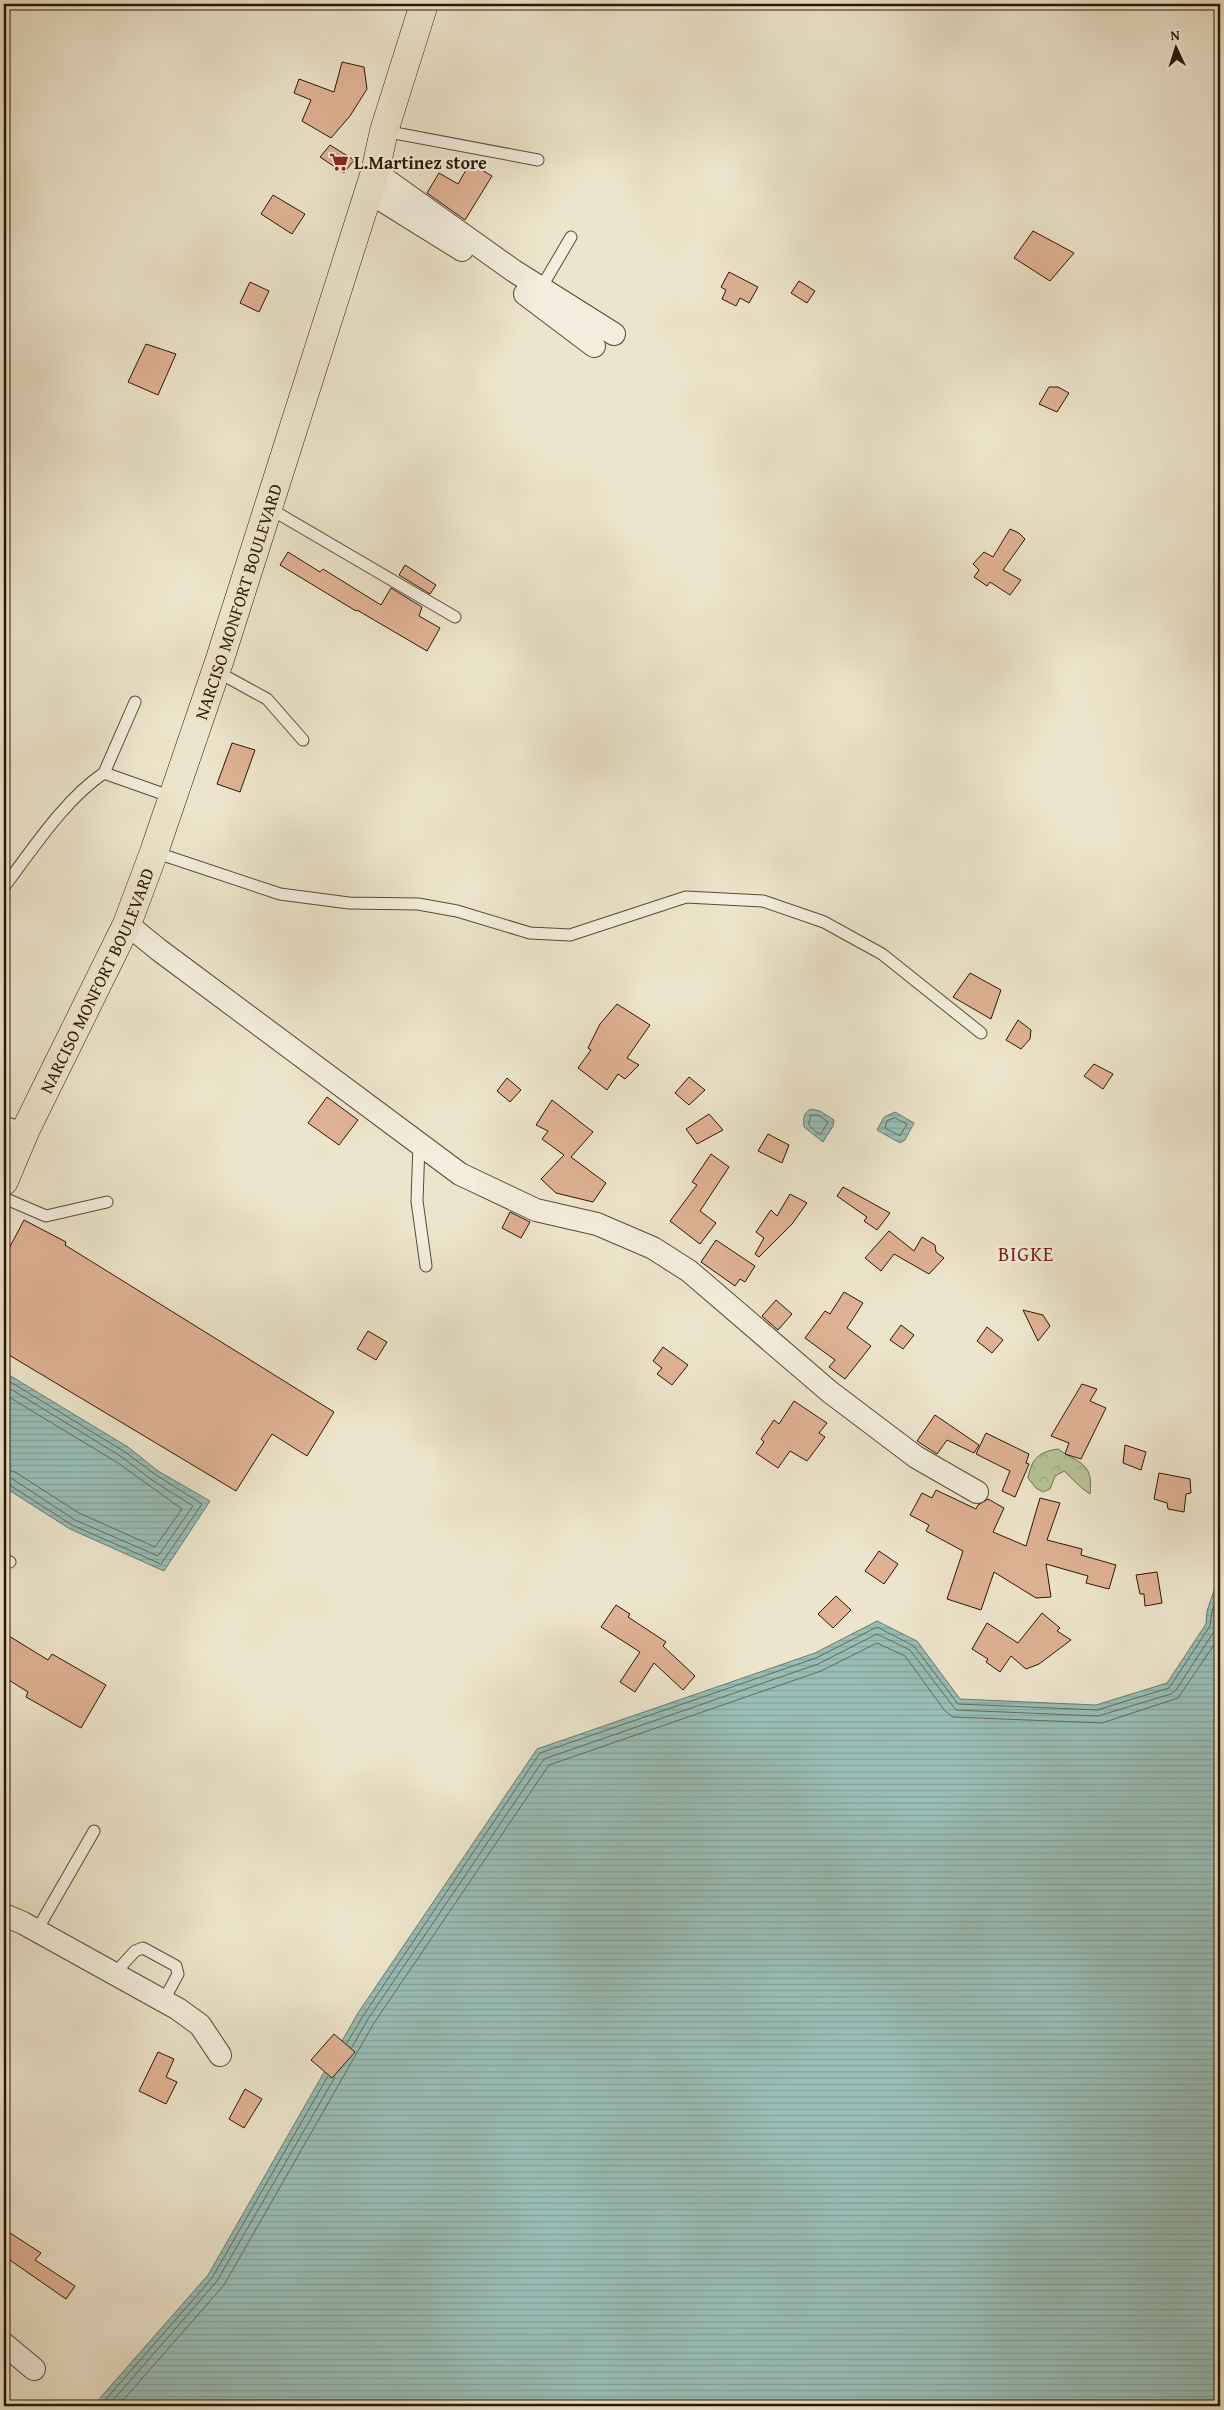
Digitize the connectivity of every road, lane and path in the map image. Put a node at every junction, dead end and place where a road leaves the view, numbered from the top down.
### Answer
1 (424, 4) edge
2 (384, 131) junction
3 (538, 160) dead end
4 (371, 182) junction
5 (571, 237) dead end
6 (541, 288) junction
7 (614, 334) dead end
8 (594, 346) dead end
9 (268, 507) junction
10 (455, 617) dead end
11 (216, 671) junction
12 (135, 702) dead end
13 (303, 740) dead end
14 (104, 773) junction
15 (172, 796) junction
16 (154, 852) junction
17 (4, 887) edge
18 (127, 924) junction
19 (981, 1033) dead end
20 (15, 1126) edge
21 (419, 1144) junction
22 (4, 1181) edge
23 (4, 1198) edge
24 (107, 1202) dead end
25 (426, 1266) dead end
26 (977, 1492) dead end
27 (94, 1831) dead end
28 (4, 1915) edge
29 (37, 1930) junction
30 (115, 1973) junction
31 (164, 2000) junction
32 (220, 2055) dead end
33 (4, 2344) edge
34 (34, 2369) dead end

1 - 2 main road, NARCISO MONFORT BOULEVARD
2 - 3 lane
2 - 4 main road, NARCISO MONFORT BOULEVARD
4 - 6 street
4 - 8 street
4 - 9 main road, NARCISO MONFORT BOULEVARD
5 - 6 lane
6 - 7 street
9 - 10 lane
9 - 11 main road, NARCISO MONFORT BOULEVARD
11 - 13 lane
11 - 15 main road, NARCISO MONFORT BOULEVARD
12 - 14 lane
14 - 15 lane
14 - 17 lane
15 - 16 main road, NARCISO MONFORT BOULEVARD
16 - 18 main road, NARCISO MONFORT BOULEVARD
16 - 19 lane
18 - 20 main road, NARCISO MONFORT BOULEVARD
18 - 21 street
20 - 22 main road, NARCISO MONFORT BOULEVARD
21 - 25 lane
21 - 26 street
23 - 24 lane
27 - 29 lane
28 - 29 street
29 - 30 street
30 - 31 street
30 - 31 lane
31 - 32 street
33 - 34 street

